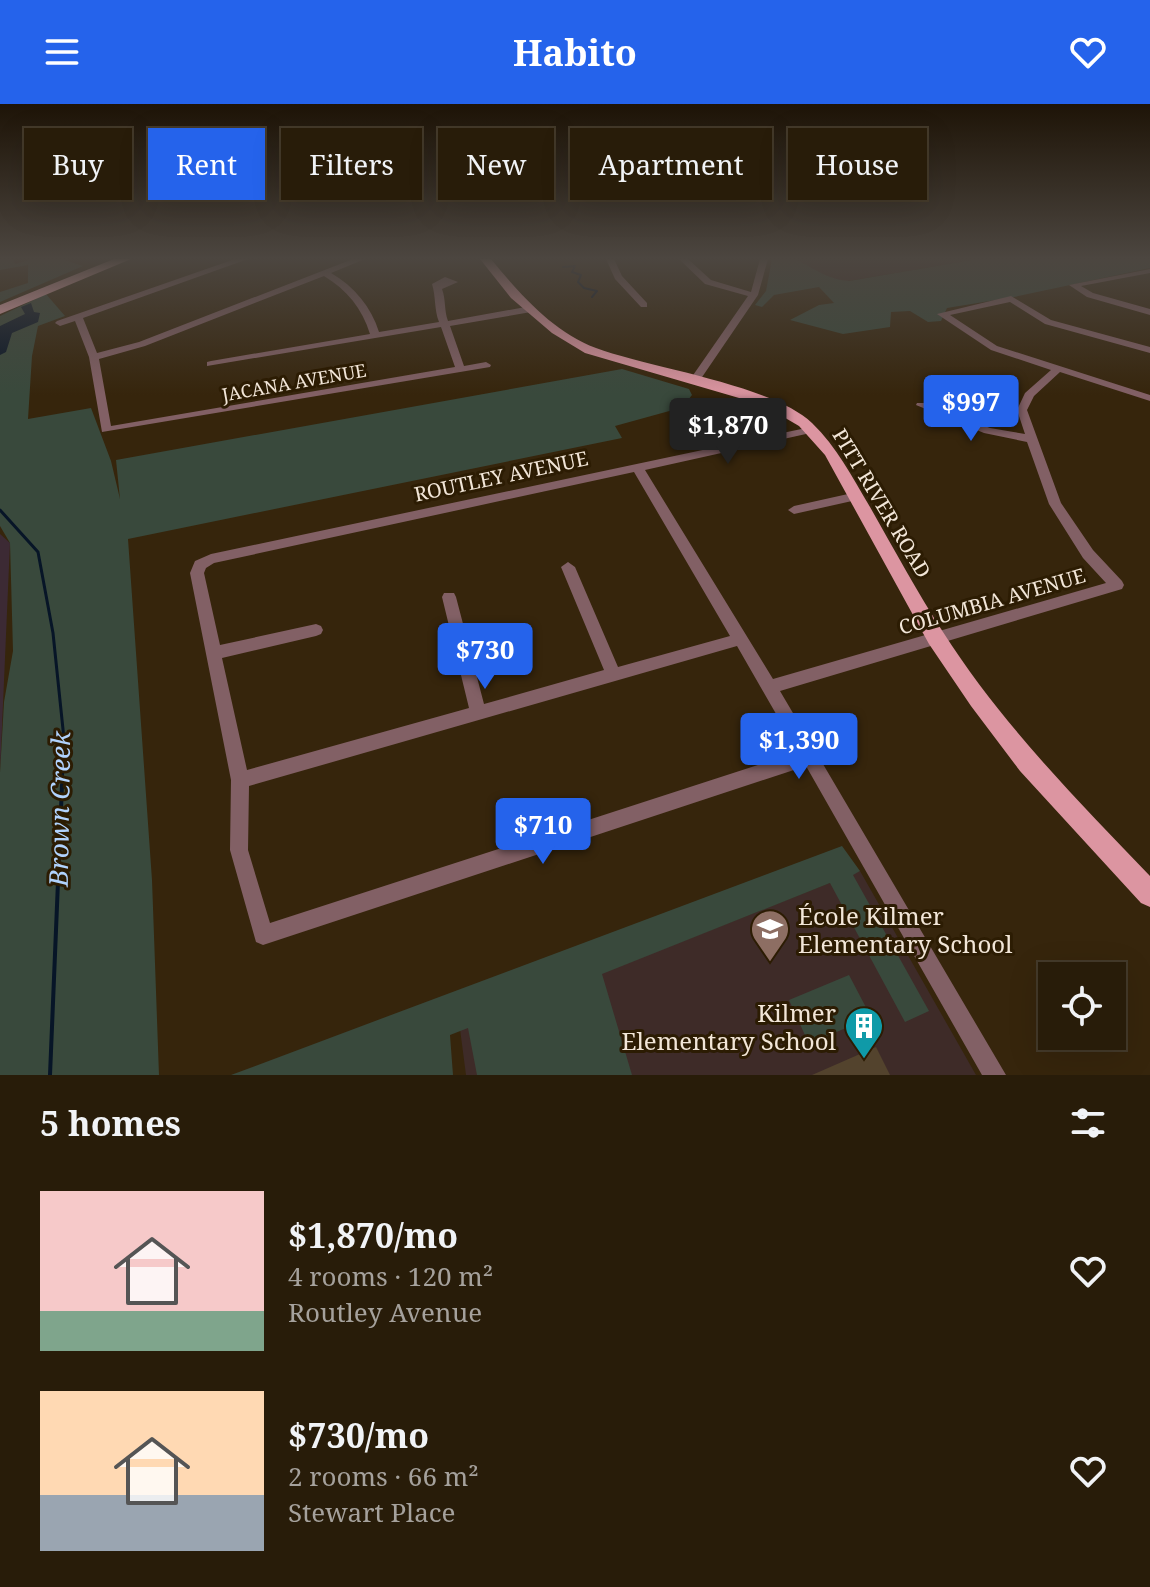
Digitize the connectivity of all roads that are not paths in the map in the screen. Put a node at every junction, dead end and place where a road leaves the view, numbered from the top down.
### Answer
1 (117, 304) edge
2 (247, 304) edge
3 (258, 304) edge
4 (361, 304) edge
5 (440, 304) edge
6 (526, 304) edge
7 (748, 304) edge
8 (987, 304) edge
9 (1020, 304) edge
10 (1123, 304) edge
11 (531, 309) junction
12 (270, 310) dead end
13 (1150, 312) edge
14 (79, 318) junction
15 (60, 323) dead end
16 (445, 325) junction
17 (375, 335) junction
18 (1150, 350) edge
19 (94, 357) junction
20 (211, 364) dead end
21 (486, 365) dead end
22 (1058, 369) junction
23 (461, 370) junction
24 (694, 381) junction
25 (1150, 398) edge
26 (921, 405) dead end
27 (811, 430) junction
28 (1032, 439) junction
29 (637, 467) junction
30 (857, 496) junction
31 (794, 510) dead end
32 (568, 567) dead end
33 (449, 597) dead end
34 (316, 630) dead end
35 (936, 638) junction
36 (740, 639) junction
37 (214, 653) junction
38 (614, 675) junction
39 (769, 687) junction
40 (479, 714) junction
41 (809, 757) junction
42 (240, 780) junction
43 (1150, 894) edge
44 (995, 1075) edge

1 - 14 street
2 - 19 street
3 - 12 street
4 - 17 street
5 - 16 street
6 - 11 main road, PITT RIVER ROAD
7 - 24 street
8 - 22 street
9 - 18 street
10 - 13 street
11 - 16 street
11 - 24 main road, PITT RIVER ROAD
14 - 15 street
14 - 19 street
16 - 17 street
16 - 23 street
17 - 20 street
19 - 23 street, JACANA AVENUE
21 - 23 street, JACANA AVENUE
22 - 25 street
22 - 28 street, COLUMBIA AVENUE
24 - 27 main road, PITT RIVER ROAD
26 - 28 street
27 - 29 street, ROUTLEY AVENUE
27 - 30 main road, PITT RIVER ROAD
28 - 35 street, COLUMBIA AVENUE
29 - 36 street
29 - 37 street, ROUTLEY AVENUE
30 - 31 street
30 - 35 main road, PITT RIVER ROAD
32 - 38 street
33 - 40 street
34 - 37 street
35 - 39 street, COLUMBIA AVENUE
35 - 43 main road, PITT RIVER ROAD
36 - 38 street
36 - 39 street
37 - 42 street
38 - 40 street
39 - 41 street
40 - 42 street
41 - 42 street
41 - 44 street

